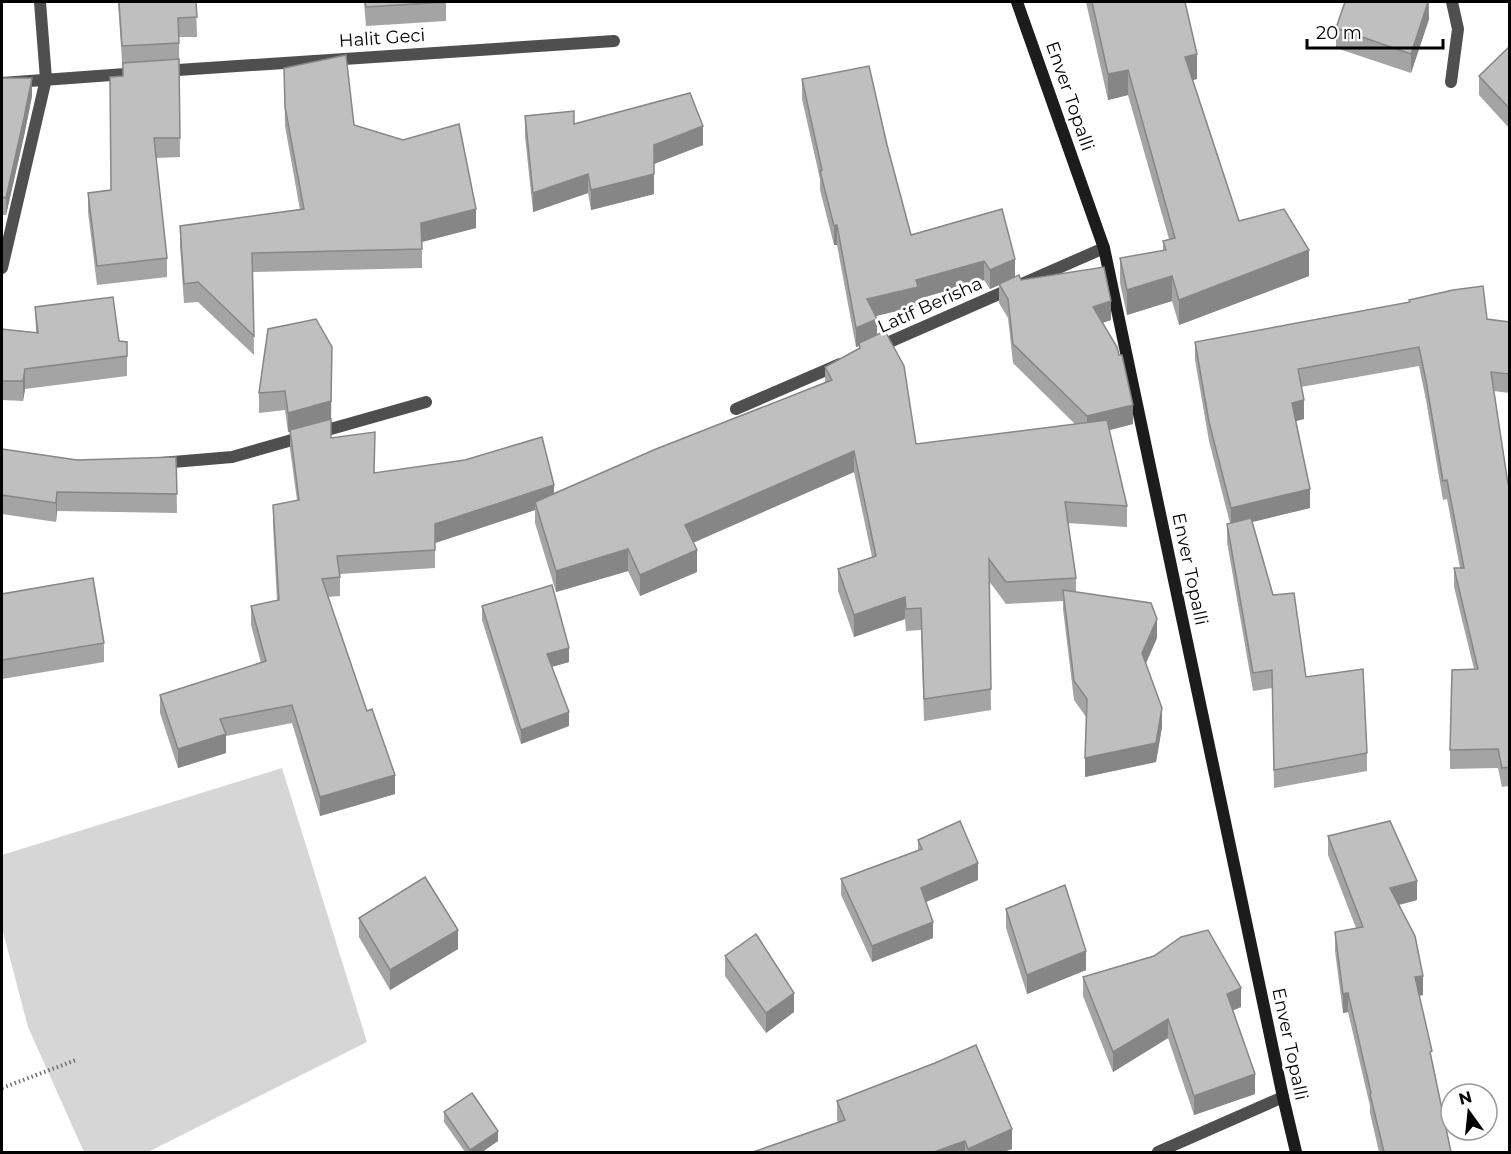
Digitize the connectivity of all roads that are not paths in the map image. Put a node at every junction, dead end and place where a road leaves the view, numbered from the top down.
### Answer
1 (40, 2) edge
2 (1017, 2) edge
3 (1452, 2) edge
4 (614, 41) dead end
5 (46, 79) junction
6 (1451, 82) dead end
7 (2, 83) edge
8 (1104, 248) junction
9 (2, 268) edge
10 (426, 402) dead end
11 (736, 409) dead end
12 (152, 464) edge
13 (1283, 1097) junction
14 (1158, 1152) edge
15 (1296, 1152) edge

1 - 5 street
2 - 8 main road, Enver Topalli
3 - 6 street
4 - 5 street, Halit Geci
5 - 7 street, Halit Geci
5 - 9 street
8 - 11 street, Latif Berisha
8 - 13 main road, Enver Topalli
10 - 12 street
13 - 14 street
13 - 15 main road, Enver Topalli

